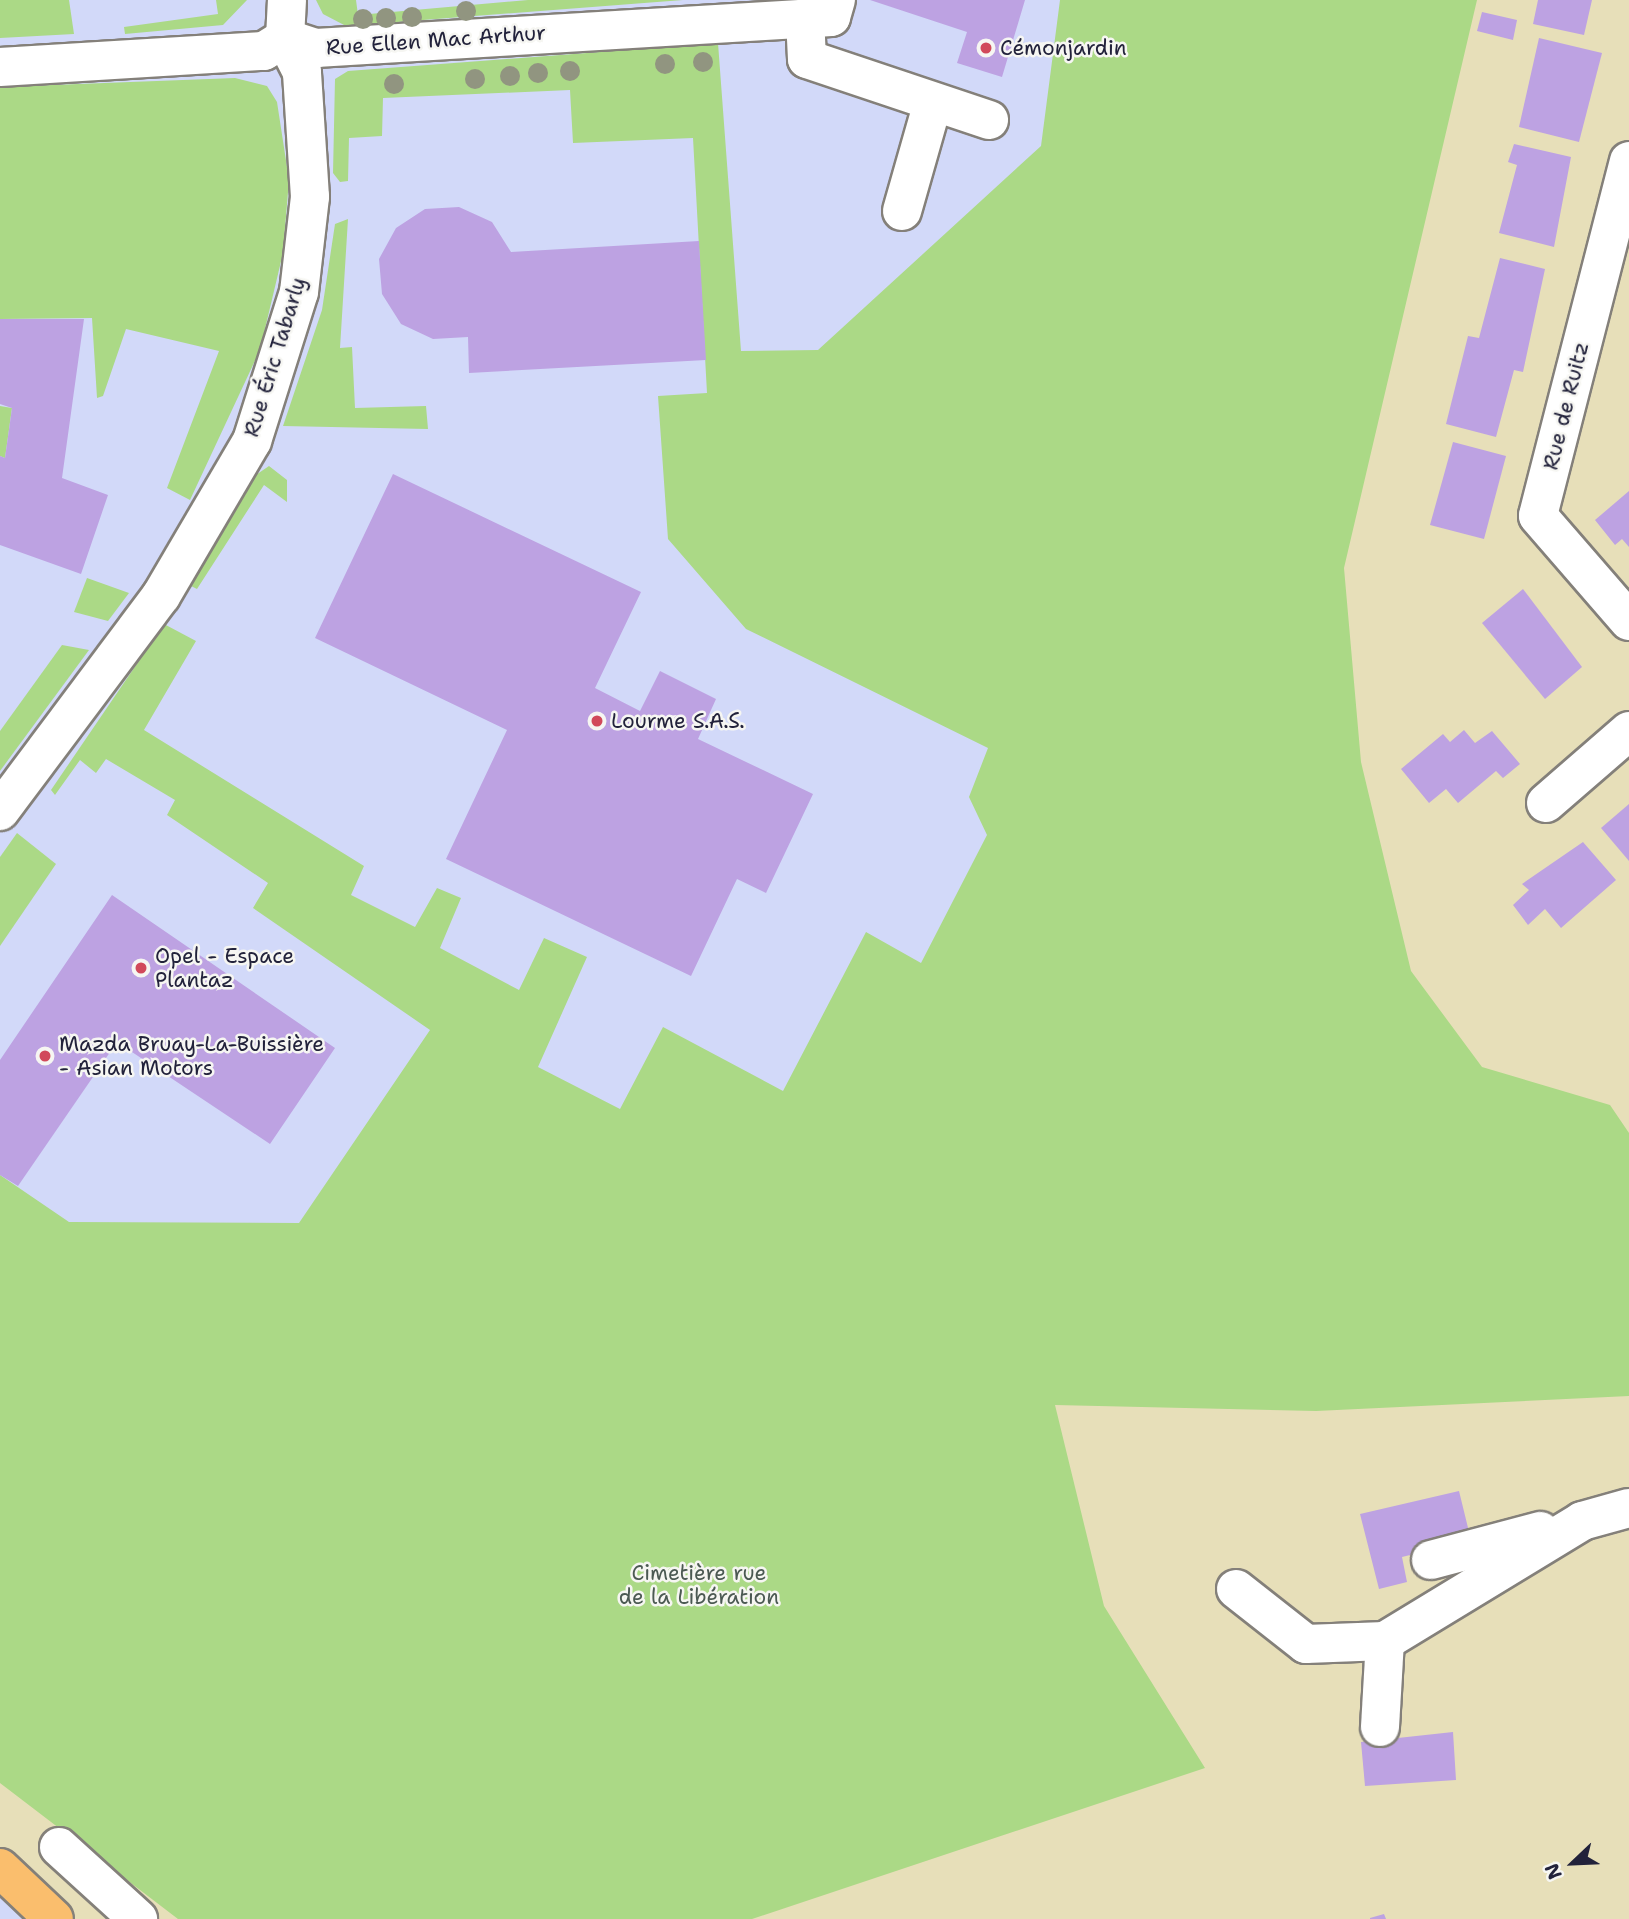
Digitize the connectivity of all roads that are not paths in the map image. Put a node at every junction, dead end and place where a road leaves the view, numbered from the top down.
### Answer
1 (287, 0) edge
2 (821, 9) edge
3 (285, 38) junction
4 (0, 67) edge
5 (933, 102) junction
6 (989, 120) dead end
7 (1629, 161) edge
8 (902, 211) dead end
9 (1629, 621) edge
10 (1629, 731) edge
11 (1546, 803) dead end
12 (3, 805) edge
13 (1629, 1508) edge
14 (1582, 1521) junction
15 (1430, 1560) dead end
16 (1236, 1589) dead end
17 (1385, 1640) junction
18 (1380, 1727) dead end
19 (59, 1847) dead end
20 (0, 1868) edge
21 (0, 1880) edge
22 (49, 1915) edge
23 (138, 1919) edge

1 - 3 street, Rue Éric Tabarly
2 - 3 street, Rue Ellen Mac Arthur
2 - 5 street
3 - 4 street
3 - 12 street, Rue Éric Tabarly
5 - 6 street
5 - 8 street
7 - 9 street, Rue de Ruitz
10 - 11 street
13 - 14 street
14 - 15 street
14 - 17 street
16 - 17 street
17 - 18 street
19 - 23 street
20 - 22 main road
21 - 22 street

